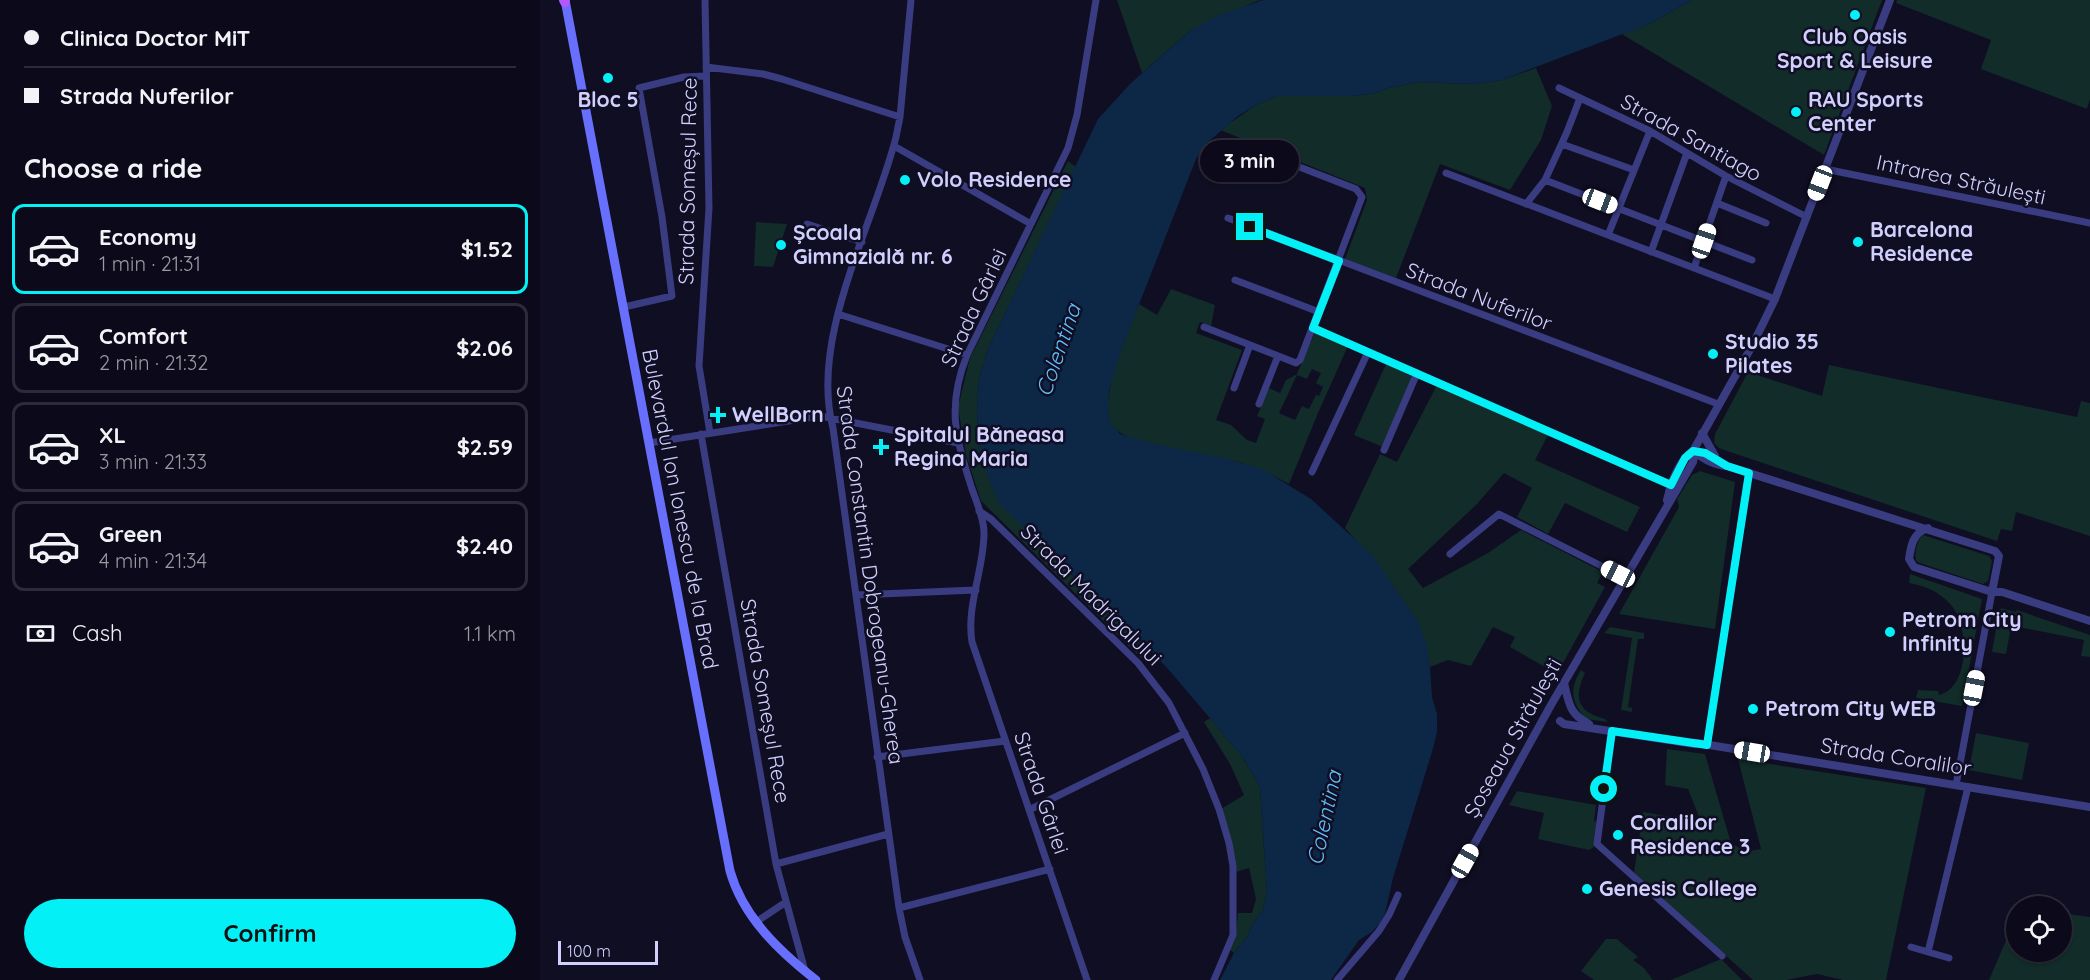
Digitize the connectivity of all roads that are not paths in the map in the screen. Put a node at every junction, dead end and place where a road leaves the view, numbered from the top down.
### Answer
1 (566, 0) edge
2 (705, 0) edge
3 (911, 0) edge
4 (1096, 0) edge
5 (1890, 0) edge
6 (706, 67) junction
7 (706, 76) junction
8 (1559, 88) dead end
9 (1580, 98) junction
10 (900, 117) junction
11 (1650, 131) junction
12 (1562, 144) junction
13 (894, 146) junction
14 (1688, 153) junction
15 (1271, 156) dead end
16 (1826, 169) junction
17 (1634, 170) junction
18 (1446, 173) dead end
19 (1726, 176) junction
20 (1545, 180) junction
21 (1717, 203) junction
22 (1526, 204) junction
23 (1619, 208) junction
24 (1807, 217) junction
25 (1228, 219) dead end
26 (1766, 223) dead end
27 (2090, 223) edge
28 (807, 224) dead end
29 (1031, 224) junction
30 (1662, 224) junction
31 (1608, 235) junction
32 (1704, 241) junction
33 (862, 242) junction
34 (1651, 252) junction
35 (1752, 260) dead end
36 (1339, 261) junction
37 (1694, 268) junction
38 (1235, 280) dead end
39 (1775, 299) junction
40 (624, 306) junction
41 (1319, 312) junction
42 (838, 314) junction
43 (1204, 327) dead end
44 (1313, 328) junction
45 (1250, 345) junction
46 (1368, 352) junction
47 (967, 355) junction
48 (1278, 356) junction
49 (1417, 374) junction
50 (1234, 388) dead end
51 (1259, 404) dead end
52 (1718, 404) junction
53 (830, 416) junction
54 (1702, 433) junction
55 (706, 434) junction
56 (649, 443) junction
57 (958, 443) junction
58 (1384, 450) dead end
59 (1693, 451) junction
60 (1721, 464) junction
61 (1691, 466) junction
62 (1312, 472) dead end
63 (1749, 473) junction
64 (1671, 485) junction
65 (1666, 506) junction
66 (979, 511) junction
67 (1899, 522) junction
68 (1928, 528) junction
69 (1912, 544) junction
70 (1450, 554) dead end
71 (1625, 578) junction
72 (976, 590) junction
73 (1992, 592) junction
74 (856, 595) junction
75 (2090, 621) edge
76 (1564, 682) junction
77 (1544, 719) junction
78 (1560, 721) junction
79 (1589, 724) junction
80 (1612, 731) junction
81 (1185, 733) junction
82 (1005, 741) junction
83 (1697, 743) junction
84 (1707, 745) junction
85 (878, 757) junction
86 (1956, 784) junction
87 (1968, 787) junction
88 (2090, 807) edge
89 (1029, 810) junction
90 (888, 834) junction
91 (776, 864) junction
92 (1050, 869) junction
93 (1398, 896) dead end
94 (786, 902) junction
95 (899, 908) junction
96 (756, 922) junction
97 (1911, 947) dead end
98 (1928, 952) junction
99 (1722, 956) dead end
100 (1949, 958) dead end
101 (805, 972) junction
102 (816, 980) edge
103 (920, 980) edge
104 (1087, 980) edge
105 (1214, 980) edge
106 (1337, 980) edge
107 (1399, 980) edge

1 - 40 main road, Bulevardul Ion Ionescu de la Brad
2 - 6 street, Strada Someșul Rece
3 - 10 street, Strada Constantin Dobrogeanu-Gherea
4 - 29 street, Strada Gârlei
5 - 16 street, Șoseaua Străulești
6 - 7 street, Strada Someșul Rece
6 - 10 street
7 - 40 street
7 - 55 street, Strada Someșul Rece
8 - 9 street, Strada Santiago
9 - 11 street, Strada Santiago
9 - 12 street
10 - 13 street, Strada Constantin Dobrogeanu-Gherea
11 - 14 street, Strada Santiago
11 - 17 street
12 - 17 street
12 - 20 street
13 - 29 street
13 - 33 street, Strada Constantin Dobrogeanu-Gherea
14 - 19 street, Strada Santiago
14 - 30 street
15 - 36 street
16 - 24 street, Șoseaua Străulești
16 - 27 street, Intrarea Străulești
17 - 23 street
18 - 22 street
19 - 21 street
19 - 24 street, Strada Santiago
20 - 22 street
20 - 23 street
21 - 26 street
21 - 32 street
22 - 31 street
23 - 30 street
23 - 31 street
24 - 39 street, Șoseaua Străulești
25 - 36 street, Strada Nuferilor
28 - 33 street
29 - 47 street, Strada Gârlei
30 - 32 street
30 - 34 street
31 - 34 street
32 - 35 street
32 - 37 street
33 - 42 street, Strada Constantin Dobrogeanu-Gherea
34 - 37 street
36 - 41 street
36 - 52 street, Strada Nuferilor
37 - 39 street
38 - 41 street
39 - 52 street, Șoseaua Străulești
40 - 56 main road, Bulevardul Ion Ionescu de la Brad
41 - 44 street
42 - 47 street
42 - 53 street, Strada Constantin Dobrogeanu-Gherea
43 - 45 street
44 - 46 street
44 - 48 street
45 - 48 street
45 - 50 street
46 - 49 street
46 - 62 street
47 - 57 street, Strada Gârlei
48 - 51 street
49 - 58 street
49 - 64 street
52 - 54 street, Șoseaua Străulești
53 - 55 street
53 - 57 street
53 - 74 street, Strada Constantin Dobrogeanu-Gherea
54 - 59 street, Șoseaua Străulești
54 - 60 street
55 - 56 street
55 - 91 street, Strada Someșul Rece
56 - 96 main road, Bulevardul Ion Ionescu de la Brad
57 - 66 street, Strada Gârlei
59 - 60 street
59 - 61 street, Șoseaua Străulești
59 - 64 street, Șoseaua Străulești
60 - 61 street
60 - 63 street
61 - 65 street, Șoseaua Străulești
63 - 67 street
63 - 84 street
64 - 65 street, Șoseaua Străulești
65 - 71 street, Șoseaua Străulești
66 - 72 street, Strada Gârlei
66 - 81 street, Strada Madrigalului
67 - 68 street
67 - 69 street
68 - 69 street
68 - 73 street
69 - 73 street
70 - 71 street
71 - 76 street, Șoseaua Străulești
72 - 74 street
72 - 82 street, Strada Gârlei
73 - 75 street
73 - 86 street
74 - 85 street, Strada Constantin Dobrogeanu-Gherea
76 - 77 street, Șoseaua Străulești
76 - 79 street
77 - 78 street, Strada Coralilor
77 - 107 street, Șoseaua Străulești
78 - 79 street, Strada Coralilor
78 - 80 street, Strada Coralilor
79 - 83 street, Strada Coralilor
80 - 83 street, Strada Coralilor
80 - 99 street
81 - 89 street
81 - 105 street, Strada Madrigalului
82 - 85 street
82 - 89 street, Strada Gârlei
83 - 84 street, Strada Coralilor
84 - 86 street, Strada Coralilor
85 - 90 street, Strada Constantin Dobrogeanu-Gherea
86 - 87 street, Strada Coralilor
87 - 88 street, Strada Coralilor
87 - 98 street
89 - 92 street, Strada Gârlei
90 - 91 street
90 - 95 street, Strada Constantin Dobrogeanu-Gherea
91 - 94 street, Strada Someșul Rece
92 - 95 street
92 - 104 street, Strada Gârlei
93 - 106 street
94 - 96 street
94 - 101 street, Strada Someșul Rece
95 - 103 street, Strada Constantin Dobrogeanu-Gherea
96 - 101 main road, Bulevardul Ion Ionescu de la Brad
97 - 98 street
98 - 100 street
101 - 102 main road, Bulevardul Ion Ionescu de la Brad

